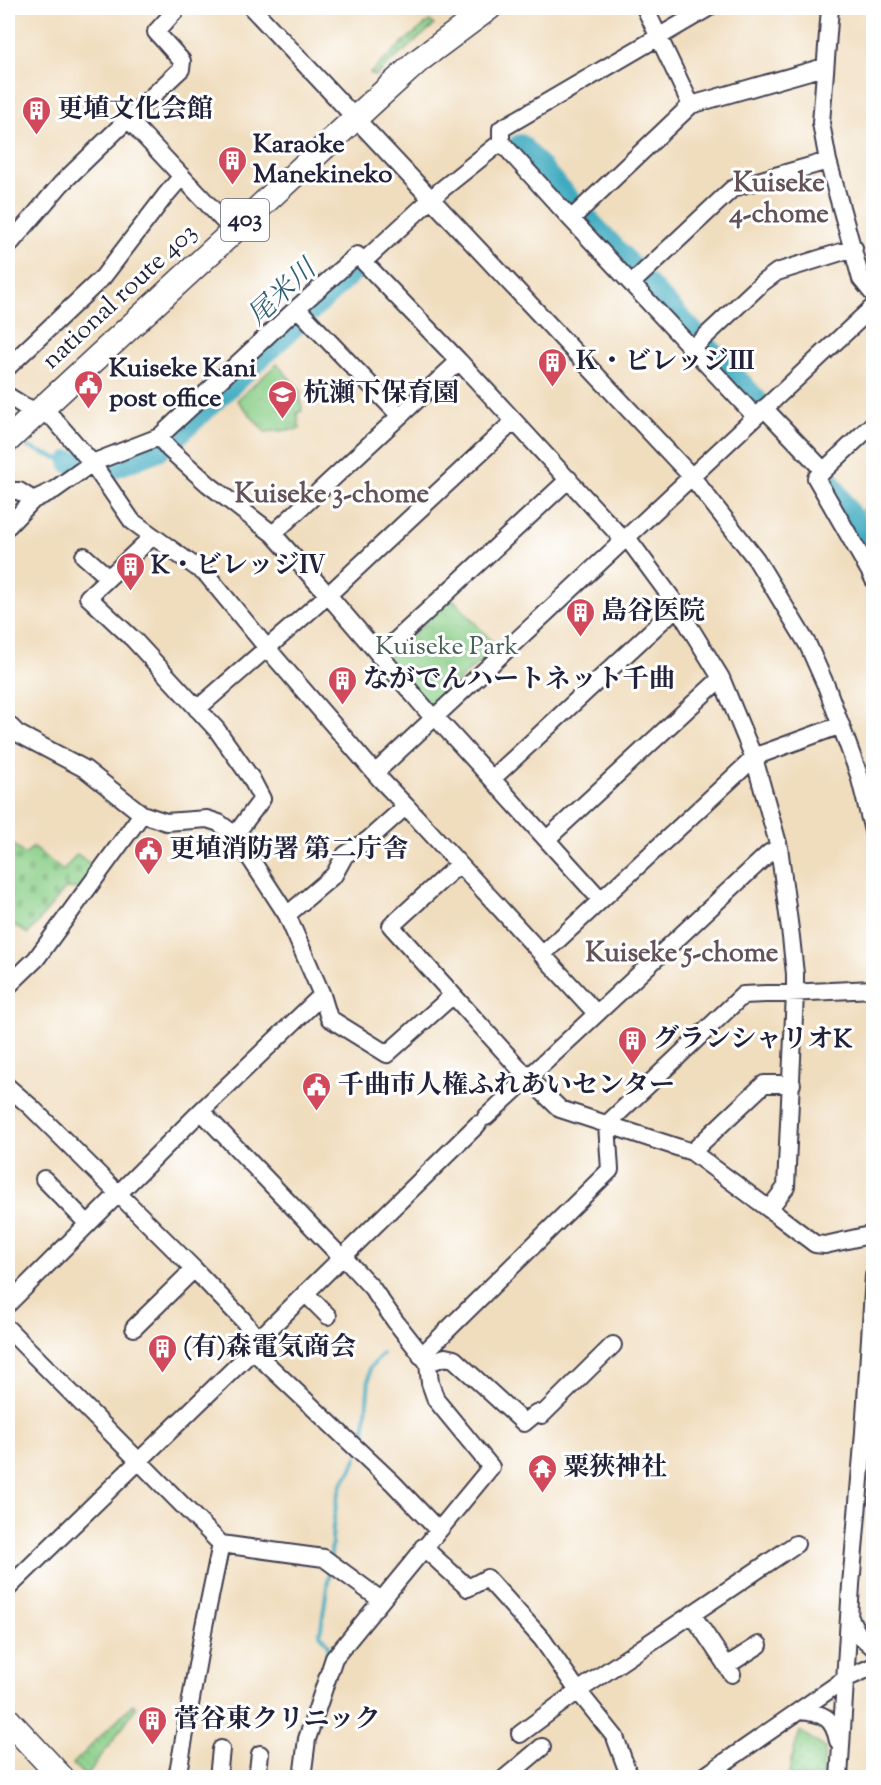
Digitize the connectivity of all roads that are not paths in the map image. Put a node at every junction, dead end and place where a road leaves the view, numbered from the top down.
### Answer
1 (173, 8) edge
2 (252, 8) edge
3 (489, 8) edge
4 (645, 8) edge
5 (708, 8) edge
6 (830, 8) edge
7 (658, 37) junction
8 (825, 67) junction
9 (691, 105) junction
10 (128, 118) junction
11 (355, 118) junction
12 (501, 142) junction
13 (828, 160) junction
14 (182, 176) junction
15 (432, 199) junction
16 (571, 219) junction
17 (233, 231) junction
18 (8, 246) edge
19 (854, 248) junction
20 (364, 261) junction
21 (632, 284) junction
22 (873, 295) edge
23 (873, 306) edge
24 (302, 313) junction
25 (693, 348) junction
26 (459, 361) junction
27 (8, 367) edge
28 (8, 396) edge
29 (37, 411) junction
30 (760, 412) junction
31 (400, 416) junction
32 (514, 421) junction
33 (873, 423) edge
34 (8, 440) edge
35 (163, 442) junction
36 (92, 463) junction
37 (823, 470) junction
38 (692, 477) junction
39 (568, 479) junction
40 (8, 491) edge
41 (33, 500) junction
42 (8, 526) edge
43 (273, 534) junction
44 (153, 537) junction
45 (625, 538) junction
46 (84, 556) dead end
47 (872, 574) edge
48 (108, 577) junction
49 (328, 595) junction
50 (677, 607) junction
51 (267, 648) junction
52 (379, 656) junction
53 (721, 678) junction
54 (197, 709) junction
55 (434, 717) junction
56 (8, 724) edge
57 (841, 725) junction
58 (754, 758) junction
59 (375, 773) junction
60 (866, 773) edge
61 (492, 778) junction
62 (406, 806) junction
63 (142, 814) junction
64 (235, 835) junction
65 (873, 835) edge
66 (547, 839) junction
67 (779, 847) junction
68 (459, 864) junction
69 (602, 900) junction
70 (287, 915) junction
71 (542, 955) junction
72 (8, 986) edge
73 (873, 989) edge
74 (795, 994) junction
75 (322, 995) junction
76 (453, 995) junction
77 (596, 1013) junction
78 (528, 1078) junction
79 (792, 1084) junction
80 (8, 1087) edge
81 (201, 1111) junction
82 (607, 1124) junction
83 (692, 1152) junction
84 (44, 1179) dead end
85 (118, 1193) junction
86 (769, 1209) junction
87 (88, 1224) junction
88 (873, 1234) edge
89 (342, 1258) junction
90 (194, 1269) junction
91 (873, 1275) edge
92 (305, 1293) junction
93 (8, 1304) edge
94 (328, 1316) dead end
95 (134, 1328) dead end
96 (8, 1329) edge
97 (253, 1343) junction
98 (613, 1345) dead end
99 (425, 1360) junction
100 (138, 1460) junction
101 (438, 1530) junction
102 (221, 1544) junction
103 (796, 1544) dead end
104 (423, 1547) junction
105 (8, 1588) edge
106 (381, 1600) junction
107 (692, 1614) junction
108 (850, 1617) junction
109 (759, 1645) dead end
110 (873, 1648) edge
111 (873, 1666) edge
112 (845, 1679) junction
113 (578, 1691) junction
114 (799, 1712) junction
115 (8, 1720) edge
116 (221, 1749) dead end
117 (841, 1750) junction
118 (260, 1754) dead end
119 (62, 1778) edge
120 (177, 1778) edge
121 (218, 1778) edge
122 (257, 1778) edge
123 (302, 1778) edge
124 (505, 1778) edge
125 (630, 1778) edge
126 (702, 1778) edge
127 (839, 1778) edge

1 - 10 street
2 - 11 street
3 - 11 highway, national route 403 / 403
4 - 7 street
5 - 7 street
6 - 8 street
7 - 9 street
7 - 12 street
8 - 9 street
8 - 13 street
9 - 16 street
10 - 14 street
10 - 18 street
11 - 15 street
11 - 17 highway, national route 403 / 403
12 - 15 street
12 - 16 street
13 - 19 street
13 - 21 street
14 - 17 street
14 - 27 street
15 - 20 street
15 - 38 street
16 - 21 street
17 - 29 highway, national route 403 / 403
19 - 22 street
19 - 25 street
20 - 24 street
20 - 26 street
21 - 25 street
23 - 30 street
24 - 31 street
24 - 35 street
25 - 30 street
26 - 31 street
26 - 32 street
28 - 29 street
29 - 34 highway, national route 403 / 403
29 - 36 street
30 - 37 street
30 - 38 street
31 - 43 street
32 - 39 street
32 - 49 street
33 - 37 street
35 - 36 street
35 - 43 street
36 - 41 street
36 - 44 street
37 - 47 street
38 - 45 street
38 - 57 street
39 - 45 street
39 - 52 street
40 - 41 street
41 - 42 street
43 - 49 street
44 - 48 street
44 - 51 street
45 - 50 street
45 - 55 street
46 - 48 street
48 - 54 street
49 - 51 street
49 - 52 street
50 - 53 street
50 - 61 street
51 - 54 street
51 - 59 street
52 - 55 street
53 - 58 street
53 - 66 street
54 - 64 street
55 - 59 street
55 - 61 street
56 - 63 street
57 - 58 street
57 - 60 street
58 - 67 street
58 - 69 street
59 - 62 street
60 - 65 street
61 - 66 street
62 - 68 street
62 - 70 street
63 - 64 street
63 - 72 street
64 - 70 street
66 - 69 street
67 - 74 street
67 - 77 street
68 - 71 street
68 - 76 street
69 - 71 street
70 - 75 street
71 - 77 street
73 - 74 street
74 - 79 street
74 - 82 street
75 - 76 street
75 - 81 street
76 - 78 street
77 - 78 street
78 - 82 street
78 - 89 street
79 - 83 street
79 - 86 street
80 - 85 street
81 - 85 street
81 - 89 street
82 - 83 street
82 - 99 street
83 - 86 street
84 - 87 street
85 - 87 street
85 - 90 street
86 - 88 street
87 - 93 street
89 - 92 street
89 - 99 street
90 - 95 street
90 - 97 street
91 - 108 street
92 - 94 street
92 - 97 street
96 - 100 street
97 - 100 street
97 - 101 street
98 - 99 street
99 - 101 street
100 - 102 street
100 - 105 street
101 - 104 street
102 - 106 street
102 - 120 street
103 - 107 street
104 - 106 street
104 - 113 street
106 - 123 street
107 - 109 street
107 - 113 street
108 - 110 street
108 - 112 street
111 - 112 street
112 - 114 street
112 - 117 street
113 - 124 street
113 - 125 street
114 - 117 street
114 - 126 street
115 - 119 highway
116 - 121 street
117 - 127 street
118 - 122 street

